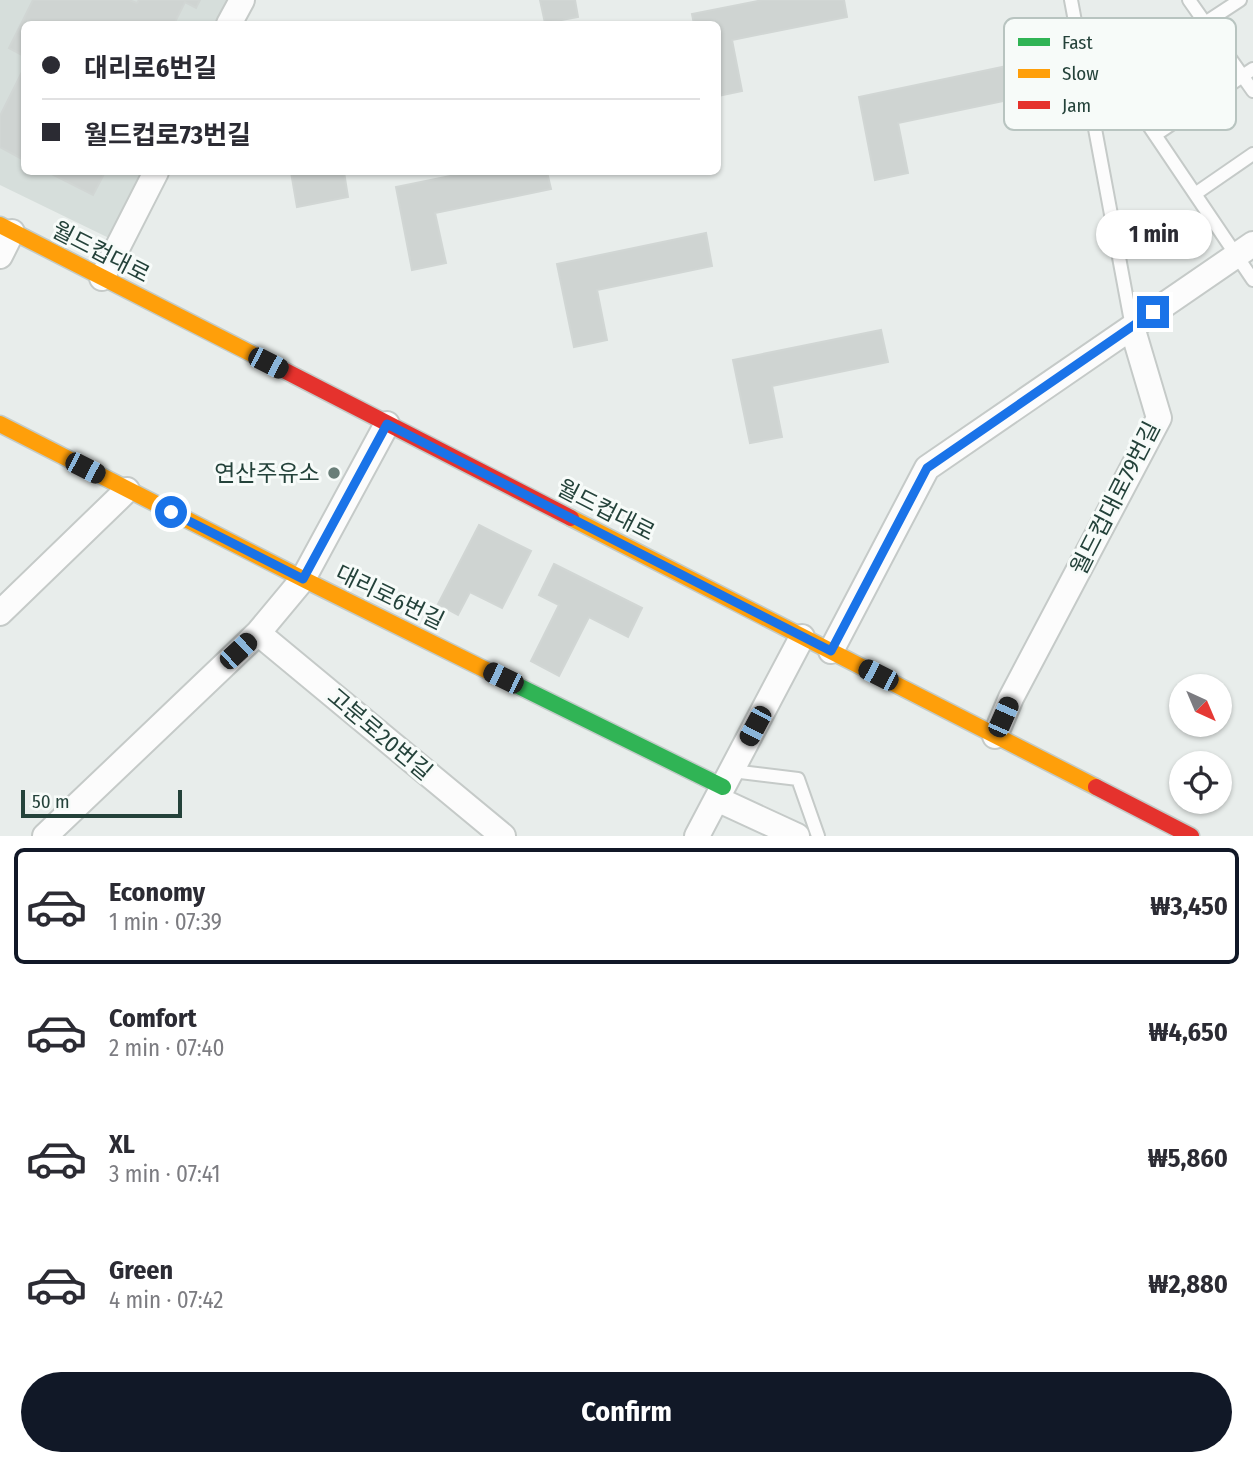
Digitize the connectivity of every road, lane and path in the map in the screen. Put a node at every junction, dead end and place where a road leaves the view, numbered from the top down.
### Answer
1 (242, 0) edge
2 (1071, 0) edge
3 (1189, 0) edge
4 (1240, 0) edge
5 (1074, 18) edge
6 (1202, 18) edge
7 (1213, 18) edge
8 (231, 21) edge
9 (1236, 58) edge
10 (1248, 72) edge
11 (1253, 91) edge
12 (1095, 130) edge
13 (1153, 130) edge
14 (1163, 130) edge
15 (1156, 135) junction
16 (1253, 155) edge
17 (154, 175) edge
18 (1195, 194) junction
19 (6, 229) edge
20 (1245, 249) edge
21 (0, 256) edge
22 (102, 278) junction
23 (1253, 280) edge
24 (1132, 327) junction
25 (0, 424) edge
26 (387, 424) junction
27 (127, 489) junction
28 (303, 579) junction
29 (0, 613) edge
30 (258, 633) junction
31 (802, 637) junction
32 (831, 651) junction
33 (995, 736) junction
34 (724, 786) junction
35 (45, 836) edge
36 (503, 836) edge
37 (697, 836) edge
38 (796, 836) edge
39 (818, 836) edge
40 (1191, 836) edge

1 - 8 street
2 - 5 lane, 월드컵대로79번길
3 - 6 lane
4 - 7 lane
9 - 10 lane
10 - 11 lane
12 - 24 lane, 월드컵대로79번길
13 - 15 lane
14 - 15 lane
15 - 18 lane
16 - 18 lane
17 - 22 street
18 - 20 lane
19 - 21 street
19 - 22 main road, 월드컵대로
20 - 23 lane
20 - 24 street
22 - 26 main road, 월드컵대로
24 - 32 street
24 - 33 street, 월드컵대로79번길
25 - 27 main road, 대리로6번길
26 - 28 street
26 - 31 main road, 월드컵대로
27 - 28 main road, 대리로6번길
27 - 29 street
28 - 30 street
28 - 34 main road, 대리로6번길
30 - 35 street
30 - 36 street, 고분로20번길
31 - 32 main road, 월드컵대로
31 - 34 street
32 - 33 main road, 월드컵대로
33 - 40 main road, 월드컵대로
34 - 37 street
34 - 38 street
34 - 39 lane

